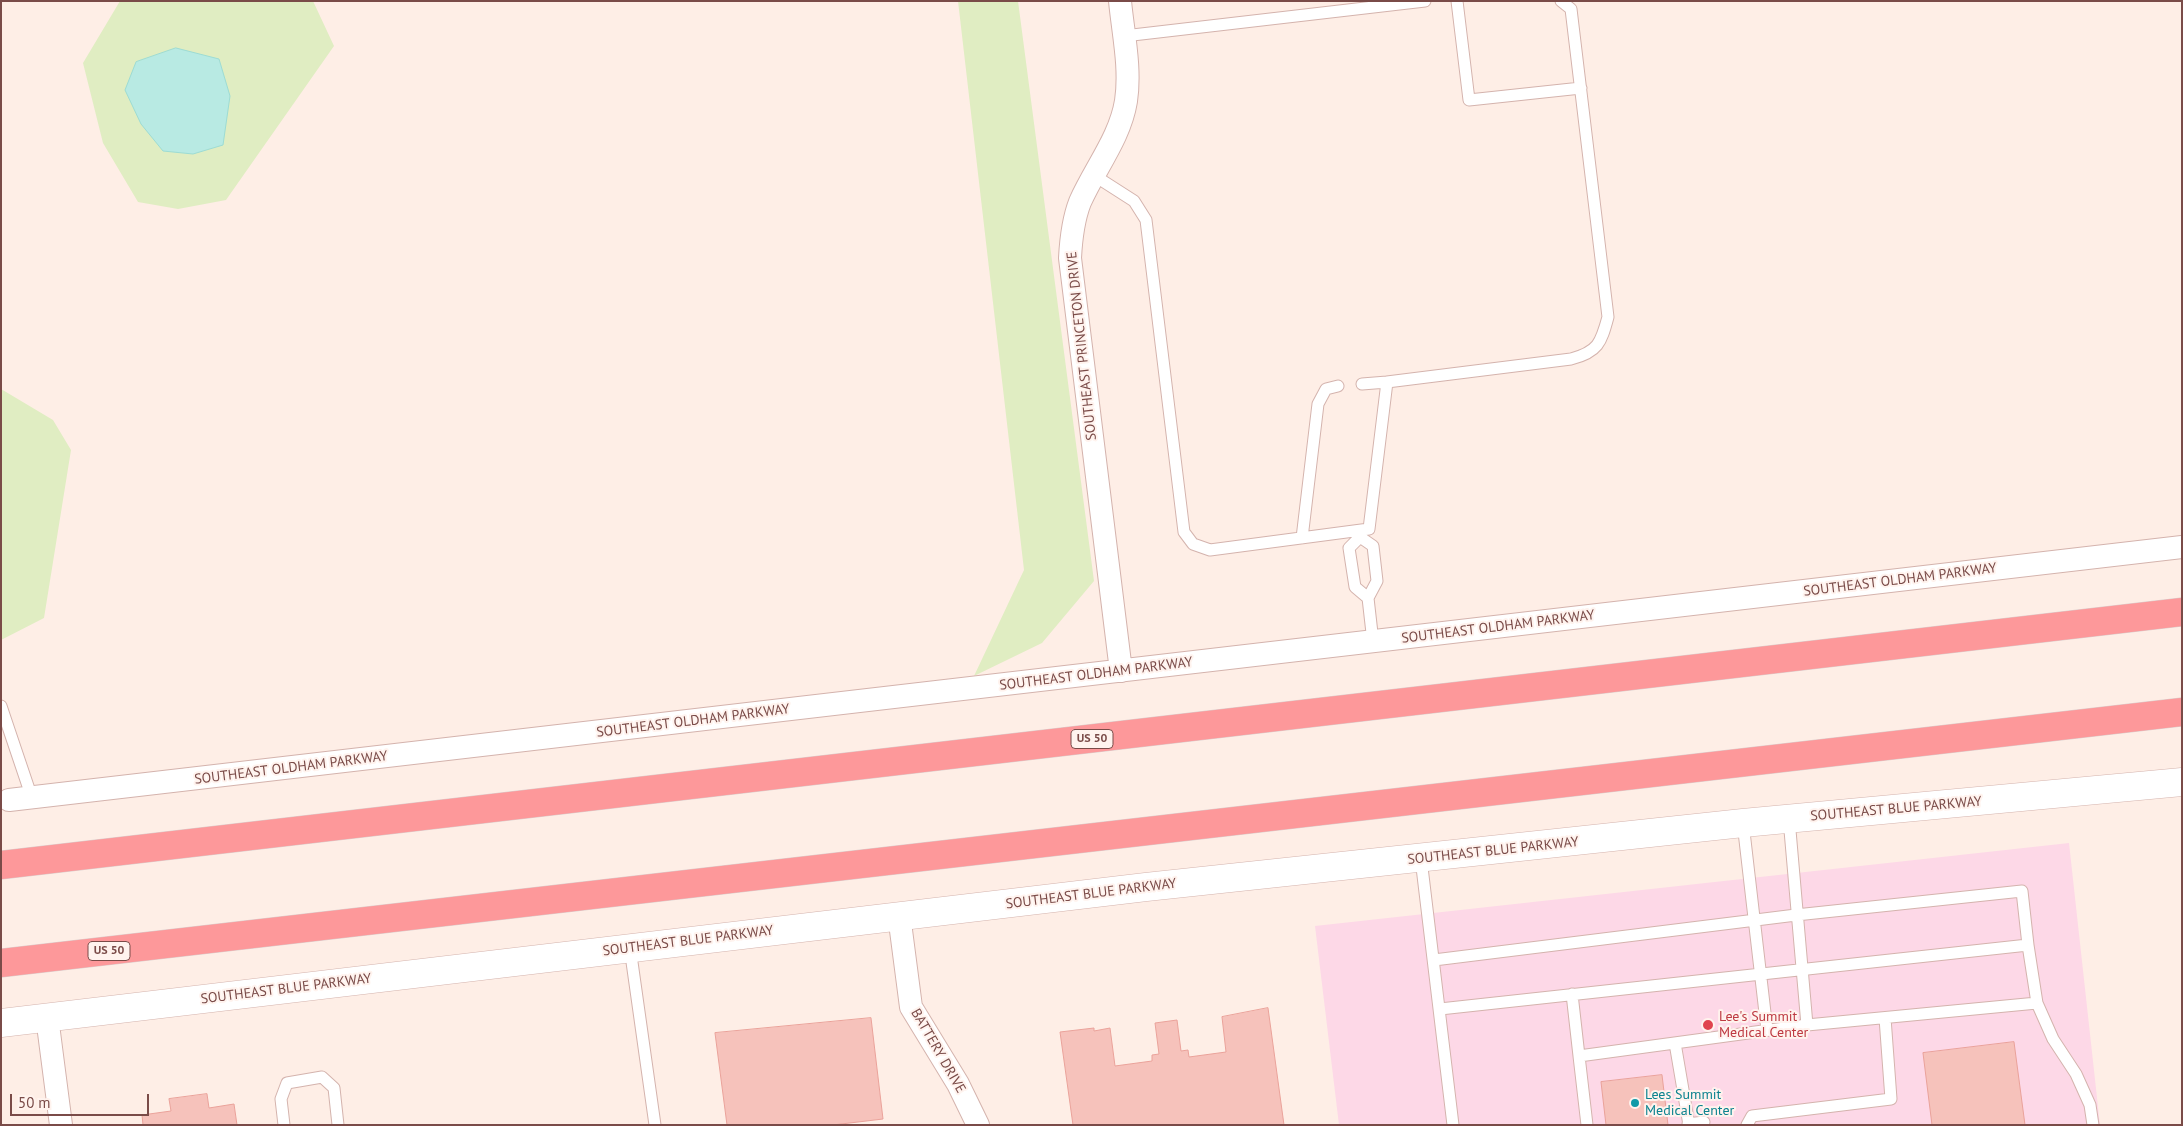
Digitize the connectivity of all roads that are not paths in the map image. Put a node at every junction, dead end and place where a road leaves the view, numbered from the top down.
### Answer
1 (1120, 1) edge
2 (1425, 1) edge
3 (1457, 1) edge
4 (1561, 1) edge
5 (1124, 36) junction
6 (1581, 88) junction
7 (1094, 176) junction
8 (1387, 382) junction
9 (1362, 384) dead end
10 (1338, 386) dead end
11 (1360, 534) junction
12 (1302, 538) junction
13 (2182, 548) edge
14 (1368, 598) junction
15 (2182, 612) edge
16 (1373, 642) junction
17 (1120, 671) junction
18 (1, 706) edge
19 (2182, 712) edge
20 (2182, 782) edge
21 (32, 798) junction
22 (9, 800) dead end
23 (1789, 819) junction
24 (1743, 823) junction
25 (1421, 859) junction
26 (1, 865) edge
27 (898, 915) junction
28 (1796, 915) junction
29 (1755, 920) junction
30 (2028, 944) junction
31 (630, 948) junction
32 (1434, 960) junction
33 (1, 963) edge
34 (1801, 971) junction
35 (1762, 974) junction
36 (1572, 994) junction
37 (2037, 1003) junction
38 (1440, 1009) junction
39 (48, 1017) junction
40 (1885, 1018) junction
41 (1, 1023) edge
42 (1807, 1026) junction
43 (1768, 1030) junction
44 (1675, 1043) junction
45 (1580, 1056) junction
46 (1746, 1120) edge
47 (1704, 1122) dead end
48 (1689, 1124) edge
49 (61, 1125) edge
50 (284, 1125) edge
51 (338, 1125) edge
52 (655, 1125) edge
53 (978, 1125) edge
54 (1453, 1125) edge
55 (1587, 1125) edge
56 (2093, 1125) edge

1 - 5 street, SOUTHEAST PRINCETON DRIVE
2 - 5 lane
3 - 6 lane
4 - 6 lane
5 - 7 street, SOUTHEAST PRINCETON DRIVE
6 - 8 lane
7 - 12 lane
7 - 17 street, SOUTHEAST PRINCETON DRIVE
8 - 9 lane
8 - 11 lane
10 - 12 lane
11 - 12 lane
11 - 14 lane
11 - 14 lane
13 - 16 street, SOUTHEAST OLDHAM PARKWAY
14 - 16 lane
15 - 26 highway, US 50
16 - 17 street, SOUTHEAST OLDHAM PARKWAY
17 - 21 street, SOUTHEAST OLDHAM PARKWAY
18 - 21 lane
19 - 33 highway, US 50
20 - 23 street, SOUTHEAST BLUE PARKWAY
21 - 22 street, SOUTHEAST OLDHAM PARKWAY
23 - 24 street, SOUTHEAST BLUE PARKWAY
23 - 28 lane
24 - 25 street, SOUTHEAST BLUE PARKWAY
24 - 29 lane
25 - 27 street, SOUTHEAST BLUE PARKWAY
25 - 32 lane
27 - 31 street, SOUTHEAST BLUE PARKWAY
27 - 53 street, BATTERY DRIVE
28 - 29 lane
28 - 30 lane
28 - 34 lane
29 - 32 lane
29 - 35 lane
30 - 34 lane
30 - 37 lane
31 - 39 street, SOUTHEAST BLUE PARKWAY
31 - 52 lane
32 - 38 lane
34 - 35 lane
34 - 42 lane
35 - 36 lane
35 - 43 lane
36 - 38 lane
36 - 45 lane
37 - 40 lane
37 - 56 lane
38 - 54 lane
39 - 41 street, SOUTHEAST BLUE PARKWAY
39 - 49 street
40 - 42 lane
40 - 46 lane
42 - 43 lane
43 - 44 lane
44 - 45 lane
44 - 48 lane
45 - 55 lane
47 - 48 lane
50 - 51 lane

